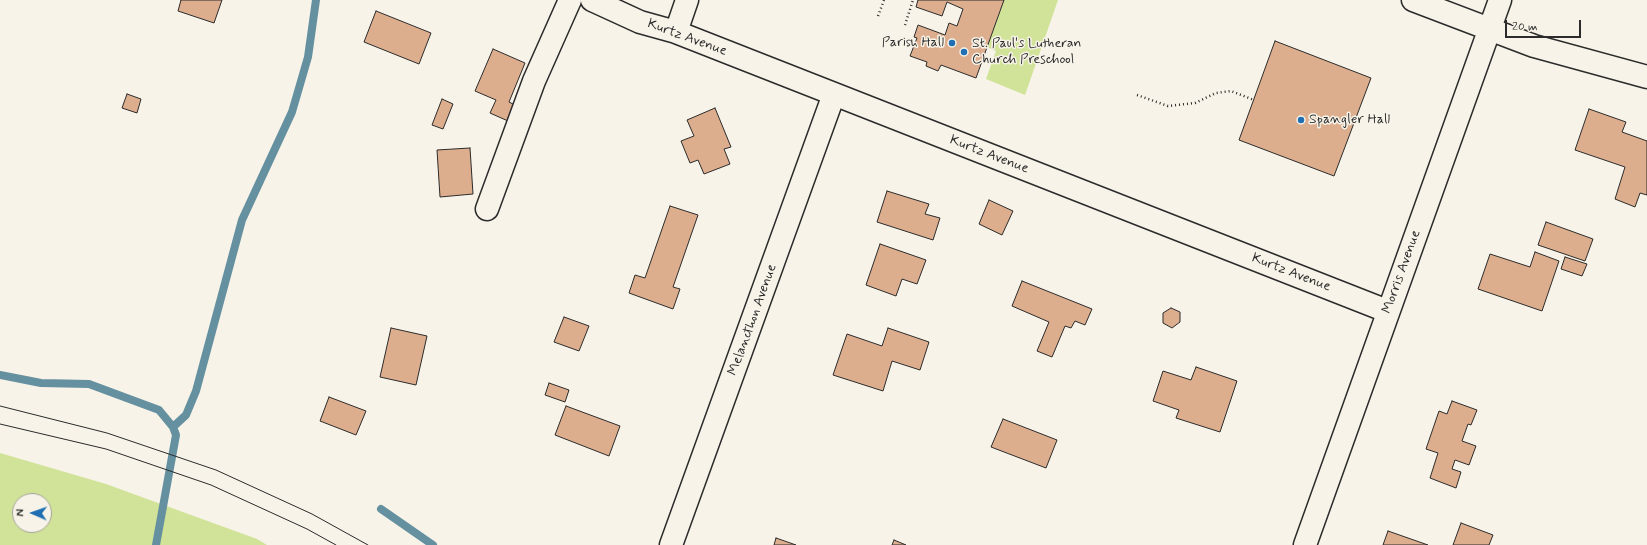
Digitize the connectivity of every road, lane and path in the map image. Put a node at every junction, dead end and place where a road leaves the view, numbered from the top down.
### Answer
1 (570, 0) edge
2 (592, 0) edge
3 (687, 0) edge
4 (884, 0) edge
5 (913, 0) edge
6 (1413, 0) edge
7 (1500, 0) edge
8 (878, 16) dead end
9 (905, 25) dead end
10 (1489, 30) junction
11 (676, 32) junction
12 (1647, 77) edge
13 (834, 94) junction
14 (1137, 95) dead end
15 (1254, 100) dead end
16 (487, 209) dead end
17 (1387, 311) junction
18 (671, 545) edge
19 (1305, 545) edge

1 - 16 street
2 - 11 street, Kurtz Avenue
3 - 11 street
4 - 8 path
5 - 9 path
6 - 10 street
7 - 10 street, Morris Avenue
10 - 12 street
10 - 17 street, Morris Avenue
11 - 13 street, Kurtz Avenue
13 - 17 street, Kurtz Avenue
13 - 18 street, Melancthon Avenue
14 - 15 path
17 - 19 street, Morris Avenue

